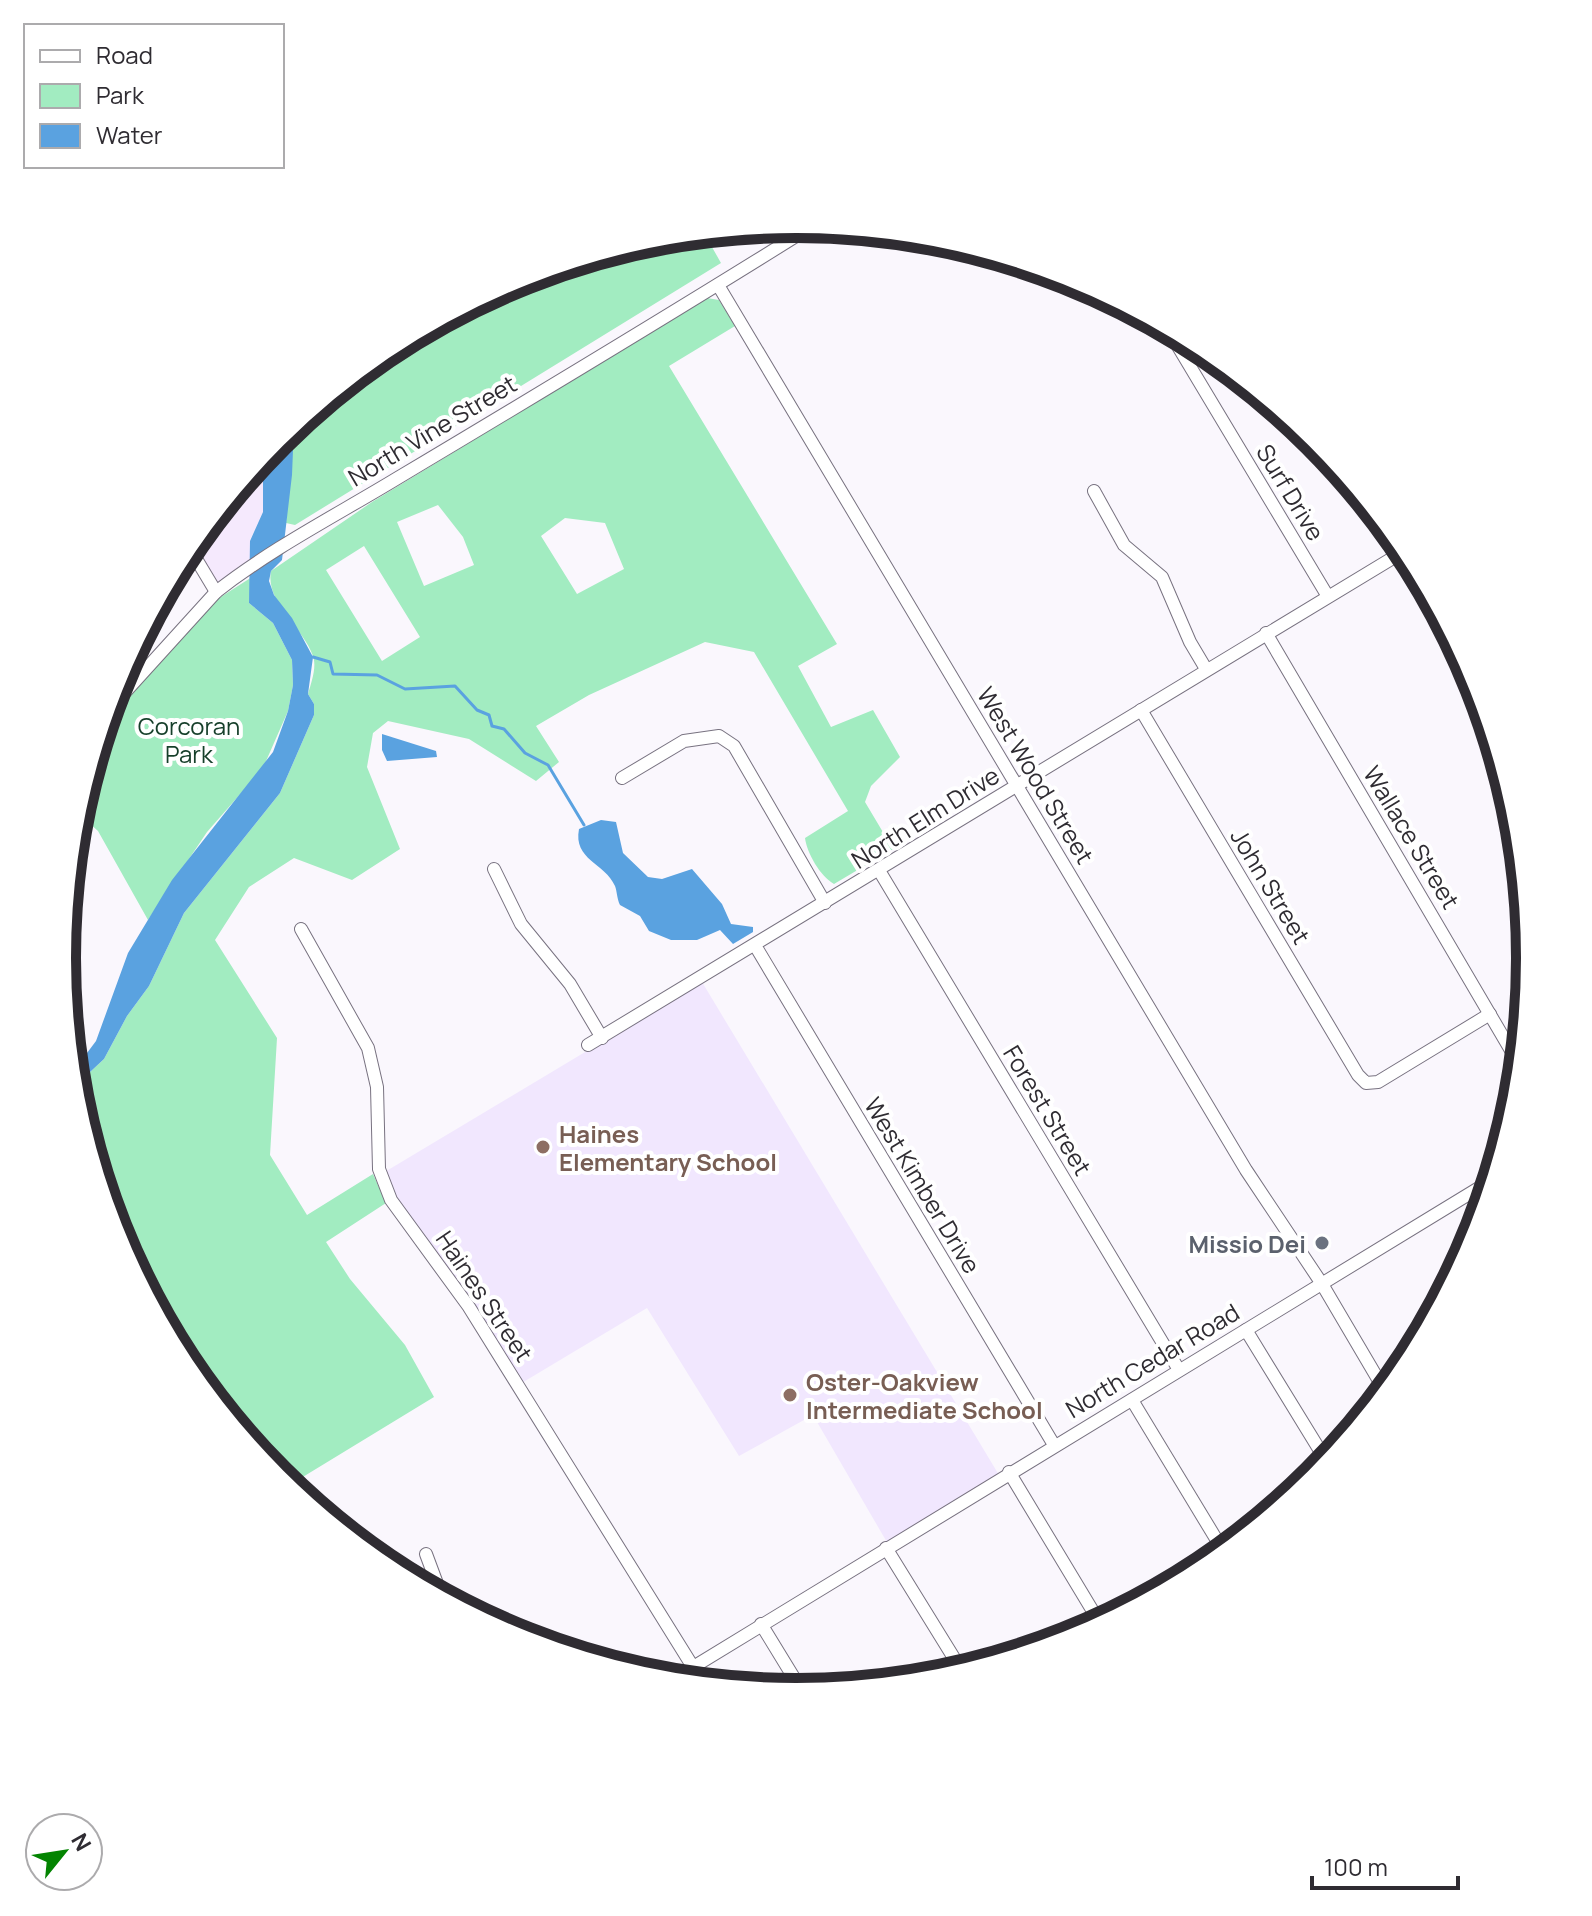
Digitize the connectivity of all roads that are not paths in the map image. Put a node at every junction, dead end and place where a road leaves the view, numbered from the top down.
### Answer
1 (793, 238) edge
2 (718, 285) junction
3 (1179, 349) edge
4 (1094, 491) dead end
5 (1394, 557) edge
6 (196, 559) edge
7 (216, 592) junction
8 (1327, 595) junction
9 (1266, 633) junction
10 (1206, 669) junction
11 (129, 688) edge
12 (1141, 710) junction
13 (622, 778) dead end
14 (1016, 787) junction
15 (494, 869) dead end
16 (880, 872) junction
17 (825, 903) junction
18 (301, 929) dead end
19 (756, 947) junction
20 (1490, 1014) junction
21 (602, 1038) junction
22 (588, 1045) dead end
23 (1510, 1049) edge
24 (1478, 1188) edge
25 (1322, 1284) junction
26 (1246, 1330) junction
27 (1179, 1370) junction
28 (1379, 1380) edge
29 (1132, 1400) junction
30 (1054, 1445) junction
31 (1320, 1451) edge
32 (1009, 1472) junction
33 (1217, 1541) edge
34 (886, 1548) junction
35 (426, 1554) dead end
36 (437, 1582) edge
37 (1094, 1613) edge
38 (761, 1624) junction
39 (955, 1659) edge
40 (693, 1667) junction
41 (689, 1670) edge
42 (794, 1678) edge

1 - 2 street, North Vine Street
2 - 7 street, North Vine Street
2 - 14 street, West Wood Street
3 - 8 street, Surf Drive
4 - 10 street
5 - 8 street, North Elm Drive
6 - 7 street
7 - 11 street, North Vine Street
8 - 9 street, North Elm Drive
9 - 10 street, North Elm Drive
9 - 20 street, Wallace Street
10 - 12 street, North Elm Drive
12 - 14 street, North Elm Drive
12 - 20 street, John Street
13 - 17 street
14 - 16 street, North Elm Drive
14 - 25 street, West Wood Street
15 - 21 street
16 - 17 street, North Elm Drive
16 - 27 street, Forest Street
17 - 19 street, North Elm Drive
18 - 40 street, Haines Street
19 - 21 street, North Elm Drive
19 - 30 street, West Kimber Drive
20 - 23 street, Wallace Street
21 - 22 street, North Elm Drive
24 - 25 street, North Cedar Road
25 - 26 street, North Cedar Road
25 - 28 street, West Wood Street
26 - 27 street, North Cedar Road
26 - 31 street
27 - 29 street, North Cedar Road
29 - 30 street, North Cedar Road
29 - 33 street
30 - 32 street, North Cedar Road
32 - 34 street, North Cedar Road
32 - 37 street
34 - 38 street, North Cedar Road
34 - 39 street
35 - 36 street
38 - 40 street, North Cedar Road
38 - 42 street
40 - 41 street, North Cedar Road

